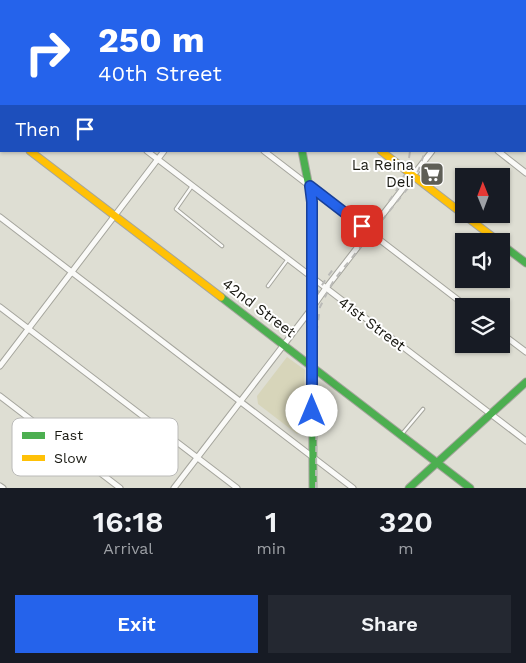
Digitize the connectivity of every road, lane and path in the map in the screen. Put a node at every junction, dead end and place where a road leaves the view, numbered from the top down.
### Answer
1 (31, 152) edge
2 (148, 152) edge
3 (163, 152) edge
4 (265, 152) edge
5 (302, 152) edge
6 (382, 152) edge
7 (431, 152) edge
8 (499, 152) edge
9 (158, 160) junction
10 (526, 173) edge
11 (413, 176) junction
12 (192, 186) junction
13 (310, 186) junction
14 (115, 216) junction
15 (0, 217) edge
16 (370, 232) junction
17 (488, 233) edge
18 (222, 246) dead end
19 (510, 251) edge
20 (288, 259) junction
21 (526, 263) edge
22 (72, 272) junction
23 (312, 278) junction
24 (268, 286) dead end
25 (326, 288) junction
26 (456, 298) edge
27 (0, 307) edge
28 (312, 308) junction
29 (29, 329) junction
30 (510, 340) edge
31 (284, 344) junction
32 (526, 352) edge
33 (0, 366) edge
34 (312, 367) junction
35 (526, 382) edge
36 (0, 396) edge
37 (240, 402) junction
38 (423, 409) dead end
39 (490, 414) junction
40 (29, 418) edge
41 (145, 418) edge
42 (401, 435) junction
43 (526, 441) edge
44 (178, 443) edge
45 (312, 457) junction
46 (197, 458) junction
47 (437, 462) junction
48 (104, 476) edge
49 (0, 486) edge
50 (3, 488) edge
51 (120, 488) edge
52 (174, 488) edge
53 (237, 488) edge
54 (312, 488) edge
55 (353, 488) edge
56 (409, 488) edge
57 (470, 488) edge

1 - 14 street, 42nd Street
2 - 9 street, 41st Street
3 - 9 street
4 - 13 street
5 - 13 street
6 - 11 street
7 - 11 street
8 - 10 street
9 - 12 street, 41st Street
9 - 14 street
11 - 16 street
11 - 17 street
12 - 18 lane
12 - 20 street, 41st Street
13 - 16 street
13 - 23 street
14 - 22 street
14 - 31 street, 42nd Street
15 - 22 street
16 - 25 street
16 - 26 street
19 - 21 street
20 - 23 street, 41st Street
20 - 24 lane
22 - 29 street
22 - 37 street
23 - 25 street, 41st Street
23 - 28 street
25 - 28 street
25 - 39 street, 41st Street
27 - 29 street
28 - 31 street
28 - 34 street
29 - 33 street
29 - 41 street
30 - 32 street
31 - 34 street, 42nd Street
31 - 37 street
34 - 42 street, 42nd Street
34 - 45 street
35 - 39 street
36 - 40 street
37 - 45 street
37 - 46 street
38 - 42 lane
39 - 43 street, 41st Street
39 - 47 street
42 - 47 street, 42nd Street
44 - 46 street
45 - 54 street
45 - 55 street
46 - 52 street
46 - 53 street
47 - 56 street
47 - 57 street, 42nd Street
48 - 51 street
49 - 50 street

